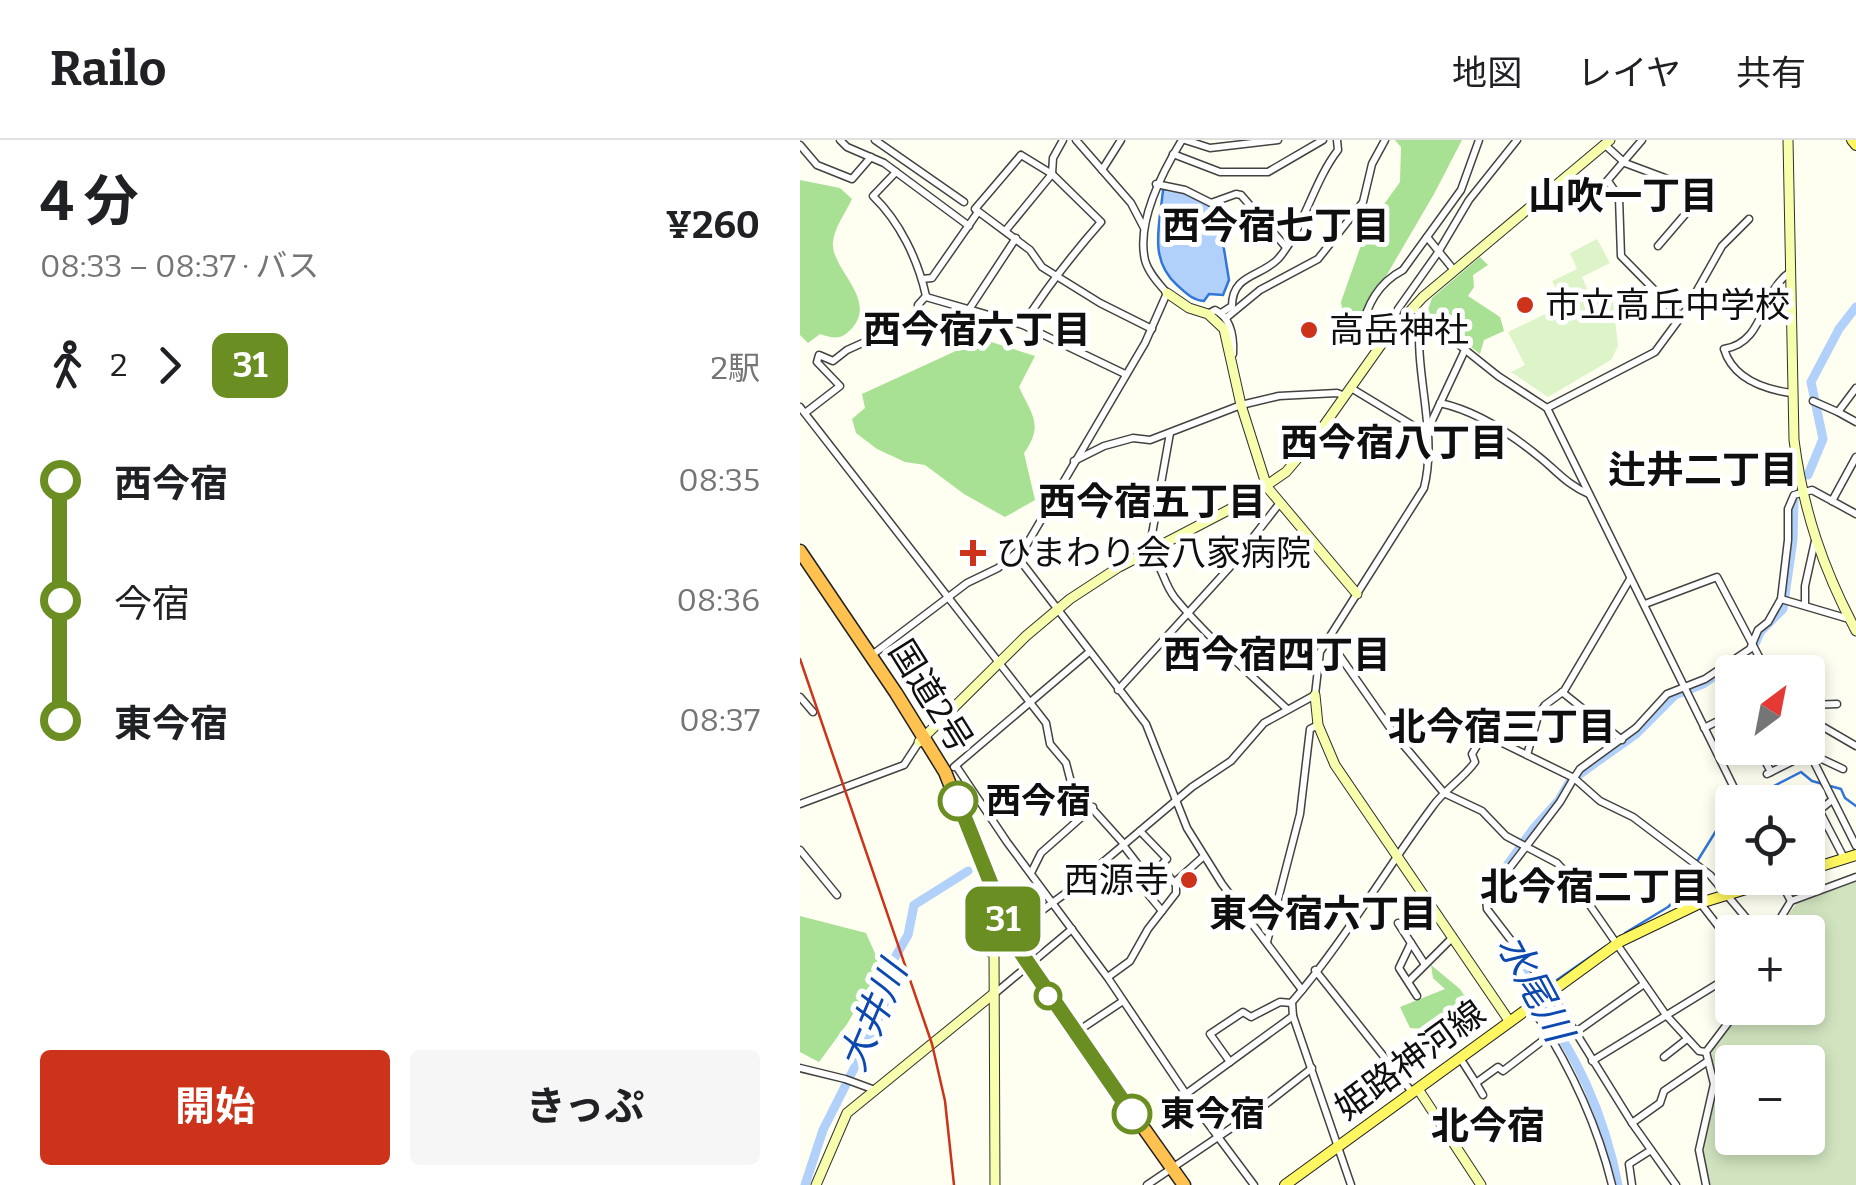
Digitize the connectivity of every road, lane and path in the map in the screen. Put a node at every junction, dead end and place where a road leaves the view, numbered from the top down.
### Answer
1 (840, 140) edge
2 (876, 140) edge
3 (1063, 140) edge
4 (1076, 140) edge
5 (1120, 140) edge
6 (1184, 140) edge
7 (1278, 140) edge
8 (1323, 140) edge
9 (1337, 140) edge
10 (1386, 140) edge
11 (1479, 140) edge
12 (1642, 140) edge
13 (1788, 140) edge
14 (1516, 141) edge
15 (1607, 142) edge
16 (800, 144) edge
17 (1173, 154) junction
18 (872, 157) junction
19 (1625, 163) junction
20 (1102, 170) junction
21 (896, 172) junction
22 (1052, 174) junction
23 (1608, 182) junction
24 (1156, 184) junction
25 (1544, 195) junction
26 (964, 202) dead end
27 (978, 212) junction
28 (1750, 220) dead end
29 (968, 226) junction
30 (1006, 230) junction
31 (1146, 234) junction
32 (1016, 238) junction
33 (1427, 238) junction
34 (1658, 246) dead end
35 (1286, 247) junction
36 (1438, 254) junction
37 (1453, 270) junction
38 (1789, 273) junction
39 (1056, 274) junction
40 (922, 279) junction
41 (1167, 292) junction
42 (926, 296) junction
43 (1412, 308) junction
44 (968, 311) junction
45 (1208, 314) junction
46 (1224, 315) junction
47 (1680, 316) junction
48 (1420, 317) junction
49 (1023, 325) junction
50 (1152, 329) junction
51 (1388, 335) junction
52 (1380, 345) junction
53 (1465, 350) junction
54 (1231, 361) junction
55 (1124, 374) junction
56 (1856, 388) edge
57 (1348, 392) junction
58 (1791, 393) junction
59 (1815, 401) dead end
60 (1440, 403) junction
61 (1241, 404) junction
62 (1548, 408) junction
63 (802, 410) edge
64 (1838, 412) junction
65 (1856, 422) edge
66 (1428, 432) junction
67 (1170, 433) junction
68 (1856, 457) edge
69 (1073, 462) junction
70 (1266, 487) junction
71 (1801, 491) junction
72 (1590, 495) junction
73 (1832, 501) junction
74 (1279, 504) junction
75 (1856, 514) edge
76 (1815, 541) junction
77 (800, 551) edge
78 (1148, 551) junction
79 (1016, 555) junction
80 (800, 563) edge
81 (1630, 578) junction
82 (1357, 594) junction
83 (947, 598) junction
84 (1784, 600) junction
85 (1645, 604) junction
86 (1805, 605) junction
87 (1056, 610) junction
88 (1188, 613) junction
89 (1850, 620) junction
90 (1856, 631) edge
91 (1328, 638) junction
92 (1752, 644) junction
93 (1088, 653) junction
94 (1758, 655) edge
95 (871, 656) junction
96 (998, 663) junction
97 (1684, 687) junction
98 (1118, 690) junction
99 (1562, 692) junction
100 (1315, 695) junction
101 (801, 699) edge
102 (1029, 703) junction
103 (1825, 704) edge
104 (1837, 704) dead end
105 (1287, 709) junction
106 (813, 712) dead end
107 (1715, 722) edge
108 (1318, 725) junction
109 (1704, 728) junction
110 (1825, 728) edge
111 (921, 739) junction
112 (1622, 740) junction
113 (1856, 746) edge
114 (1827, 747) dead end
115 (1825, 751) edge
116 (1527, 756) junction
117 (1825, 760) edge
118 (1815, 765) edge
119 (950, 769) junction
120 (1843, 769) dead end
121 (1574, 778) junction
122 (1732, 785) edge
123 (1444, 793) junction
124 (1178, 798) junction
125 (1832, 800) junction
126 (800, 804) edge
127 (1825, 806) edge
128 (1093, 808) junction
129 (1825, 818) edge
130 (1140, 830) junction
131 (1123, 845) junction
132 (1523, 845) junction
133 (1856, 846) edge
134 (800, 850) edge
135 (1204, 856) junction
136 (1850, 857) edge
137 (1399, 858) junction
138 (1825, 865) edge
139 (1030, 874) junction
140 (1856, 877) edge
141 (1715, 882) edge
142 (1176, 885) junction
143 (836, 895) dead end
144 (1726, 895) edge
145 (1730, 895) edge
146 (1788, 895) edge
147 (988, 900) joint
148 (1791, 902) junction
149 (1054, 903) junction
150 (1700, 903) junction
151 (1162, 910) junction
152 (1745, 915) edge
153 (1783, 915) edge
154 (1715, 922) edge
155 (1398, 924) dead end
156 (1072, 928) junction
157 (1452, 937) junction
158 (1012, 939) junction
159 (1267, 943) junction
160 (1411, 943) junction
161 (1616, 944) junction
162 (1424, 962) junction
163 (1028, 965) junction
164 (1315, 970) junction
165 (1108, 978) junction
166 (1409, 981) junction
167 (1644, 984) junction
168 (1715, 985) edge
169 (1302, 990) junction
170 (1548, 992) junction
171 (992, 995) junction
172 (1417, 996) dead end
173 (1124, 1001) junction
174 (1292, 1003) junction
175 (1531, 1006) junction
176 (1666, 1015) junction
177 (1293, 1016) junction
178 (1510, 1022) junction
179 (1726, 1025) edge
180 (1576, 1032) junction
181 (1074, 1034) junction
182 (1550, 1035) junction
183 (1688, 1039) junction
184 (1706, 1052) junction
185 (1664, 1057) dead end
186 (1460, 1058) junction
187 (1592, 1061) junction
188 (1708, 1061) junction
189 (1230, 1062) junction
190 (800, 1068) edge
191 (1312, 1068) junction
192 (1476, 1083) junction
193 (874, 1090) junction
194 (1415, 1090) junction
195 (1186, 1094) junction
196 (1483, 1095) dead end
197 (1632, 1122) junction
198 (1218, 1135) junction
199 (1338, 1146) junction
200 (1651, 1150) junction
201 (1172, 1168) junction
202 (816, 1185) edge
203 (995, 1185) edge
204 (1147, 1185) edge
205 (1184, 1185) edge
206 (1254, 1185) edge
207 (1285, 1185) edge
208 (1350, 1185) edge
209 (1481, 1185) edge
210 (1612, 1185) edge
211 (1632, 1185) edge
212 (1676, 1185) edge
213 (1706, 1185) edge

1 - 18 street
2 - 26 street
3 - 22 street
4 - 20 street
5 - 20 street
6 - 7 street
6 - 17 street
8 - 17 street
9 - 35 street
10 - 46 street
11 - 33 street
12 - 19 street
13 - 38 street
14 - 36 street
15 - 19 street
15 - 25 street
16 - 18 street
17 - 24 street
18 - 21 street
19 - 23 street
19 - 34 street
20 - 31 street
21 - 29 street
21 - 40 street
22 - 27 street
22 - 30 street
22 - 39 street
23 - 25 street
23 - 47 street
24 - 31 street
24 - 35 street
25 - 37 street
27 - 29 street
27 - 30 street
28 - 47 street
29 - 40 street
30 - 32 street
31 - 41 street
32 - 39 street
32 - 44 street
33 - 36 street
33 - 52 street
35 - 46 street
36 - 37 street
36 - 51 street
37 - 43 street
38 - 58 street
38 - 58 street
39 - 49 street
39 - 50 street
40 - 42 street
41 - 45 street
41 - 50 street
42 - 44 street
42 - 63 street
43 - 48 street
43 - 51 street
44 - 49 street
45 - 46 street
45 - 54 street
46 - 54 street
47 - 62 street
48 - 53 street
48 - 66 street
49 - 55 street
50 - 55 street
51 - 52 street
52 - 57 street
53 - 60 street
53 - 62 street
54 - 61 street
55 - 69 street
56 - 64 street
57 - 61 street
57 - 66 street
57 - 70 street
58 - 71 street
59 - 64 street
60 - 66 street
60 - 72 street
61 - 67 street
61 - 70 street
62 - 72 street
63 - 83 street
64 - 65 street
66 - 82 street
67 - 69 street
67 - 78 street
68 - 73 street
69 - 79 street
70 - 74 street
70 - 78 street
71 - 73 street
71 - 76 street
71 - 84 street
72 - 81 street
73 - 75 street
74 - 82 street
74 - 88 street
76 - 86 street
76 - 89 street
77 - 95 highway, 国道2号
78 - 87 street
78 - 88 street
79 - 83 street
79 - 87 street
80 - 111 highway, 国道2号
81 - 85 street
81 - 99 street
82 - 91 street
83 - 95 street
83 - 96 street
84 - 86 street
84 - 92 street
85 - 92 street
85 - 97 street
86 - 89 street
87 - 93 street
87 - 96 street
88 - 98 street
88 - 105 street
89 - 90 street
91 - 100 street
91 - 123 street
92 - 94 street
92 - 97 street
93 - 98 street
93 - 102 street
95 - 111 highway, 国道2号
96 - 102 street
96 - 111 street
97 - 109 street
97 - 112 street
98 - 124 street
99 - 112 street
99 - 116 street
100 - 105 street
100 - 108 street
101 - 106 street
102 - 119 street
102 - 128 street
103 - 104 street
105 - 124 street
107 - 109 street
108 - 137 street
108 - 159 street
109 - 122 street
110 - 113 street
111 - 119 highway, 国道2号
111 - 126 street
111 - 147 highway, 国道2号
112 - 121 street
114 - 115 street
116 - 121 street
116 - 123 street
117 - 120 street
118 - 125 street
119 - 139 street
119 - 158 highway, 国道2号
121 - 132 street
121 - 141 street
123 - 132 street
123 - 137 street
124 - 130 street
124 - 135 street
125 - 127 street
125 - 133 street
128 - 131 street
128 - 139 street
129 - 136 street
130 - 131 street
130 - 142 street
131 - 149 street
131 - 151 street
132 - 161 street
132 - 170 street
134 - 143 street
135 - 142 street
135 - 159 street
136 - 138 main road
137 - 157 street
137 - 164 street
139 - 149 street
140 - 148 street
142 - 151 street
144 - 150 main road, 姫路神河線
145 - 152 street
146 - 148 street
147 - 171 street
148 - 153 street
149 - 156 street
149 - 158 street
150 - 154 street
150 - 161 main road, 姫路神河線
151 - 165 street
155 - 160 street
156 - 163 street
156 - 165 street
157 - 162 street
157 - 178 street
158 - 163 highway, 国道2号
158 - 171 street
159 - 169 street
160 - 162 street
160 - 166 street
161 - 167 street
161 - 170 main road, 姫路神河線
162 - 166 street
163 - 171 street
163 - 181 highway, 国道2号
164 - 169 street
164 - 194 street
165 - 173 street
166 - 172 street
167 - 176 street
167 - 180 street
168 - 176 street
169 - 174 street
170 - 175 main road, 姫路神河線
170 - 180 street
171 - 193 street
171 - 203 street
173 - 181 street
173 - 195 street
174 - 177 street
174 - 189 street
175 - 178 main road, 姫路神河線
175 - 182 street
176 - 183 street
176 - 187 street
177 - 189 street
177 - 191 street
178 - 186 main road, 姫路神河線
179 - 184 street
180 - 187 street
181 - 201 highway, 国道2号
182 - 192 street
182 - 210 street
183 - 184 street
183 - 185 street
184 - 188 street
186 - 192 street
186 - 194 main road, 姫路神河線
187 - 197 street
188 - 197 street
188 - 213 street
189 - 195 street
190 - 193 street
191 - 198 street
191 - 199 street
192 - 196 street
193 - 202 street
194 - 199 main road, 姫路神河線
194 - 209 street
195 - 198 street
197 - 200 street
198 - 201 street
198 - 206 street
199 - 207 main road, 姫路神河線
199 - 208 street
200 - 211 street
200 - 212 street
201 - 204 street
201 - 205 highway, 国道2号

